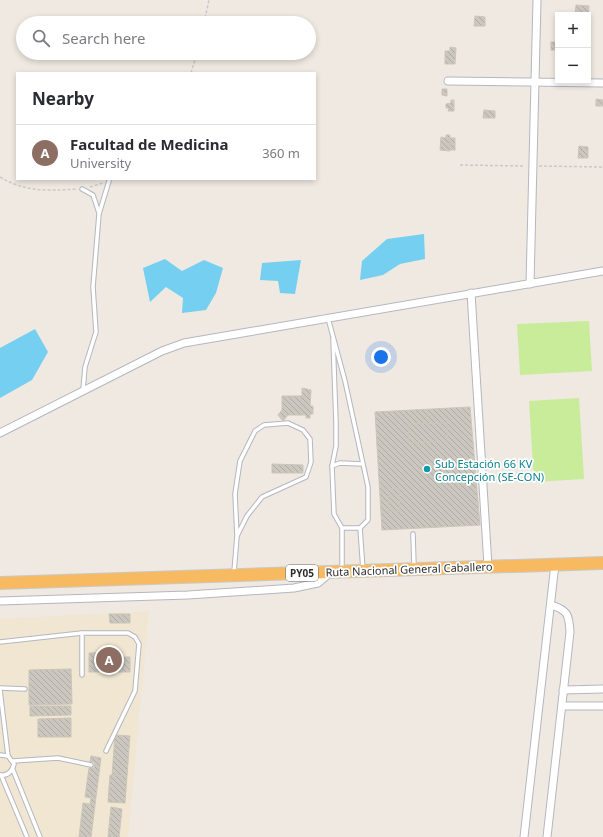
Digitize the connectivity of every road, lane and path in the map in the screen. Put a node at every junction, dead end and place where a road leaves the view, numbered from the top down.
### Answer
1 (209, 0) edge
2 (537, 0) edge
3 (206, 16) edge
4 (195, 60) edge
5 (191, 72) edge
6 (448, 82) dead end
7 (535, 82) junction
8 (603, 83) edge
9 (0, 177) edge
10 (109, 181) dead end
11 (82, 189) dead end
12 (51, 191) dead end
13 (99, 214) junction
14 (603, 271) edge
15 (530, 284) junction
16 (471, 294) junction
17 (328, 318) junction
18 (333, 334) junction
19 (83, 391) junction
20 (0, 433) edge
21 (362, 464) junction
22 (332, 466) junction
23 (342, 528) junction
24 (360, 528) junction
25 (413, 534) dead end
26 (237, 536) junction
27 (603, 563) edge
28 (555, 564) junction
29 (488, 566) junction
30 (414, 570) junction
31 (363, 571) junction
32 (337, 572) junction
33 (234, 575) junction
34 (0, 583) edge
35 (0, 601) edge
36 (551, 605) junction
37 (82, 633) junction
38 (0, 642) edge
39 (82, 675) dead end
40 (0, 689) edge
41 (25, 689) dead end
42 (603, 689) edge
43 (563, 690) junction
44 (562, 706) junction
45 (603, 706) edge
46 (106, 751) dead end
47 (0, 755) edge
48 (8, 756) junction
49 (13, 761) junction
50 (91, 765) dead end
51 (13, 770) junction
52 (0, 775) edge
53 (27, 837) edge
54 (40, 837) edge
55 (524, 837) edge
56 (547, 837) edge

1 - 3 path
2 - 7 street
4 - 5 path
6 - 7 street
7 - 8 street
7 - 15 street
9 - 12 path
10 - 13 lane
11 - 13 lane
13 - 19 lane
14 - 15 street
15 - 16 street
16 - 17 street
16 - 29 street
17 - 18 lane
17 - 19 street
18 - 21 lane
18 - 22 lane
19 - 20 street
21 - 22 lane
21 - 24 lane
22 - 23 lane
23 - 24 lane
23 - 32 lane
24 - 31 lane
25 - 30 lane
26 - 26 lane
26 - 33 lane
27 - 28 highway, Ruta Nacional General Caballero / PY05
28 - 29 highway, Ruta Nacional General Caballero / PY05
28 - 36 street
29 - 30 highway, Ruta Nacional General Caballero / PY05
30 - 31 highway, Ruta Nacional General Caballero / PY05
31 - 32 highway, Ruta Nacional General Caballero / PY05
32 - 33 highway, Ruta Nacional General Caballero / PY05
32 - 35 street
33 - 34 highway, Ruta Nacional General Caballero / PY05
36 - 43 street
36 - 55 street
37 - 38 lane
37 - 39 lane
37 - 46 lane
40 - 41 lane
40 - 48 lane
42 - 43 street
43 - 44 street
44 - 45 street
44 - 56 street
47 - 48 lane
48 - 49 lane
49 - 50 lane
49 - 51 lane
51 - 52 lane
51 - 54 lane
52 - 53 lane

